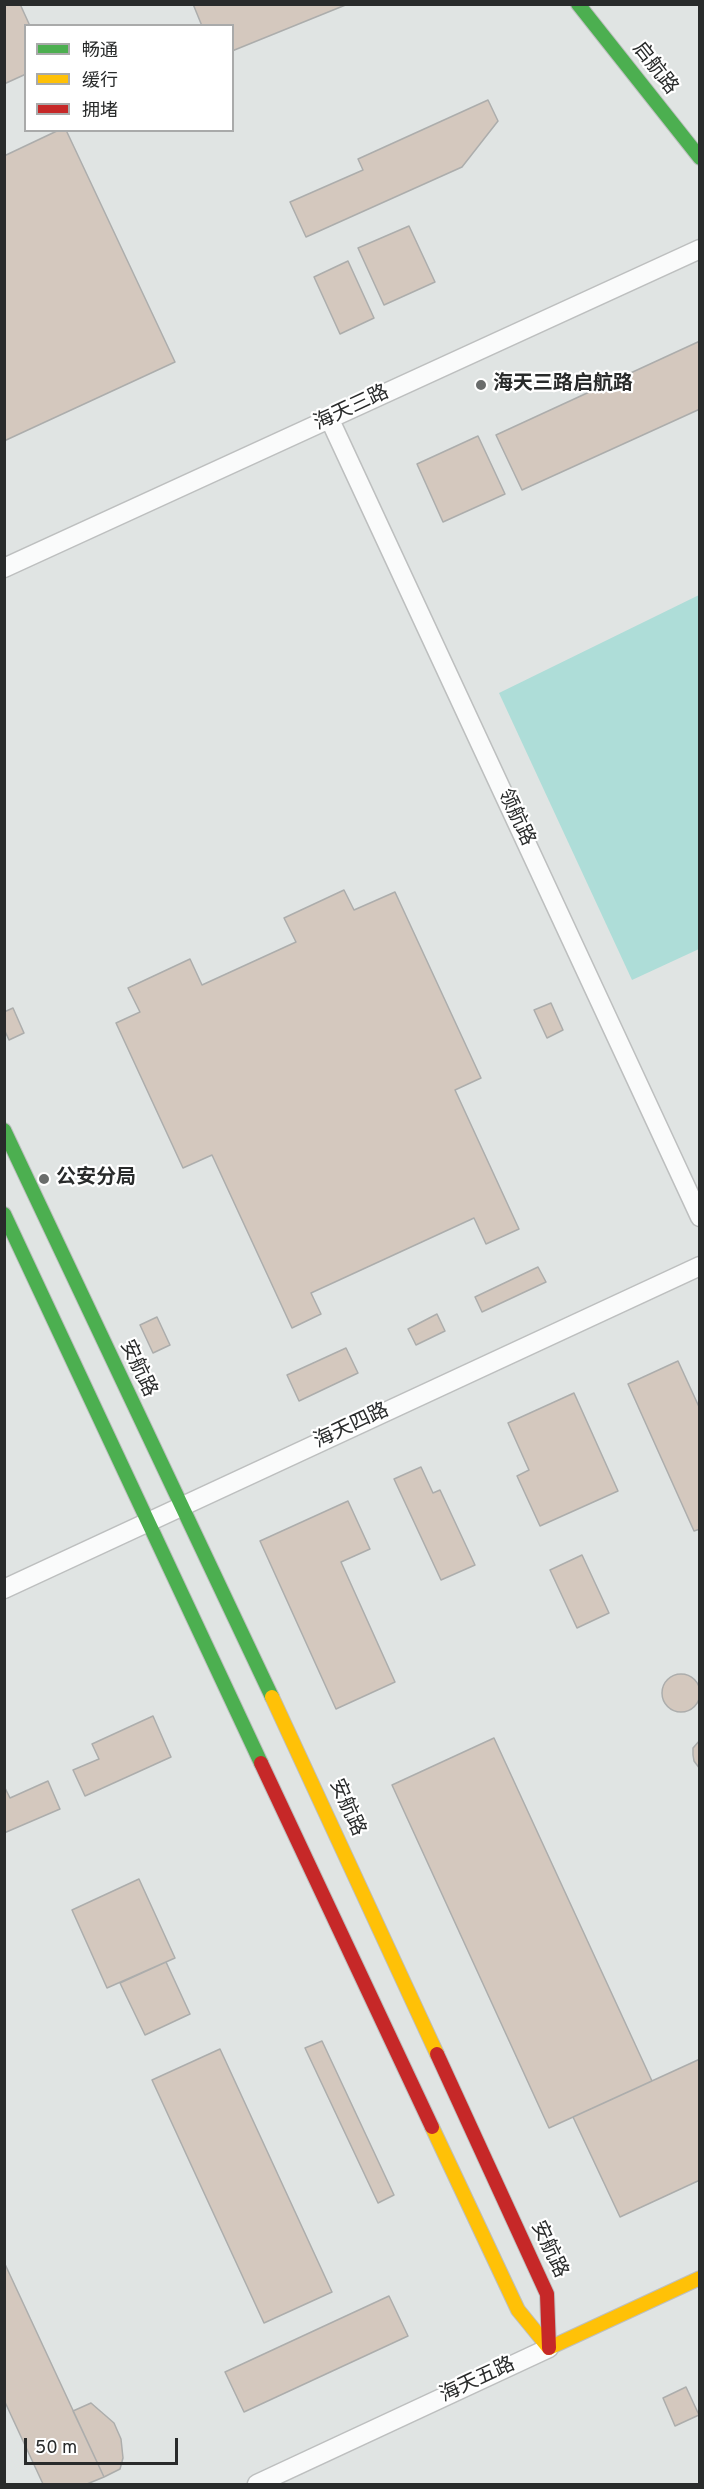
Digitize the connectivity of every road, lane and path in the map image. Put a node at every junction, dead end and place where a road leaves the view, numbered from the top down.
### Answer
1 (578, 4) edge
2 (699, 158) edge
3 (699, 249) edge
4 (330, 420) junction
5 (4, 568) edge
6 (4, 1130) edge
7 (4, 1214) edge
8 (699, 1217) edge
9 (699, 1266) edge
10 (182, 1507) junction
11 (149, 1522) junction
12 (4, 1589) edge
13 (699, 2278) edge
14 (549, 2348) junction
15 (257, 2484) edge

1 - 2 street, 启航路
3 - 4 street, 海天三路
4 - 5 street, 海天三路
4 - 8 street, 领航路
6 - 10 street, 安航路
7 - 11 street
9 - 10 street, 海天四路
10 - 11 street, 海天四路
10 - 14 street, 安航路
11 - 12 street, 海天四路
11 - 14 street
13 - 14 street, 海天五路
14 - 15 street, 海天五路

